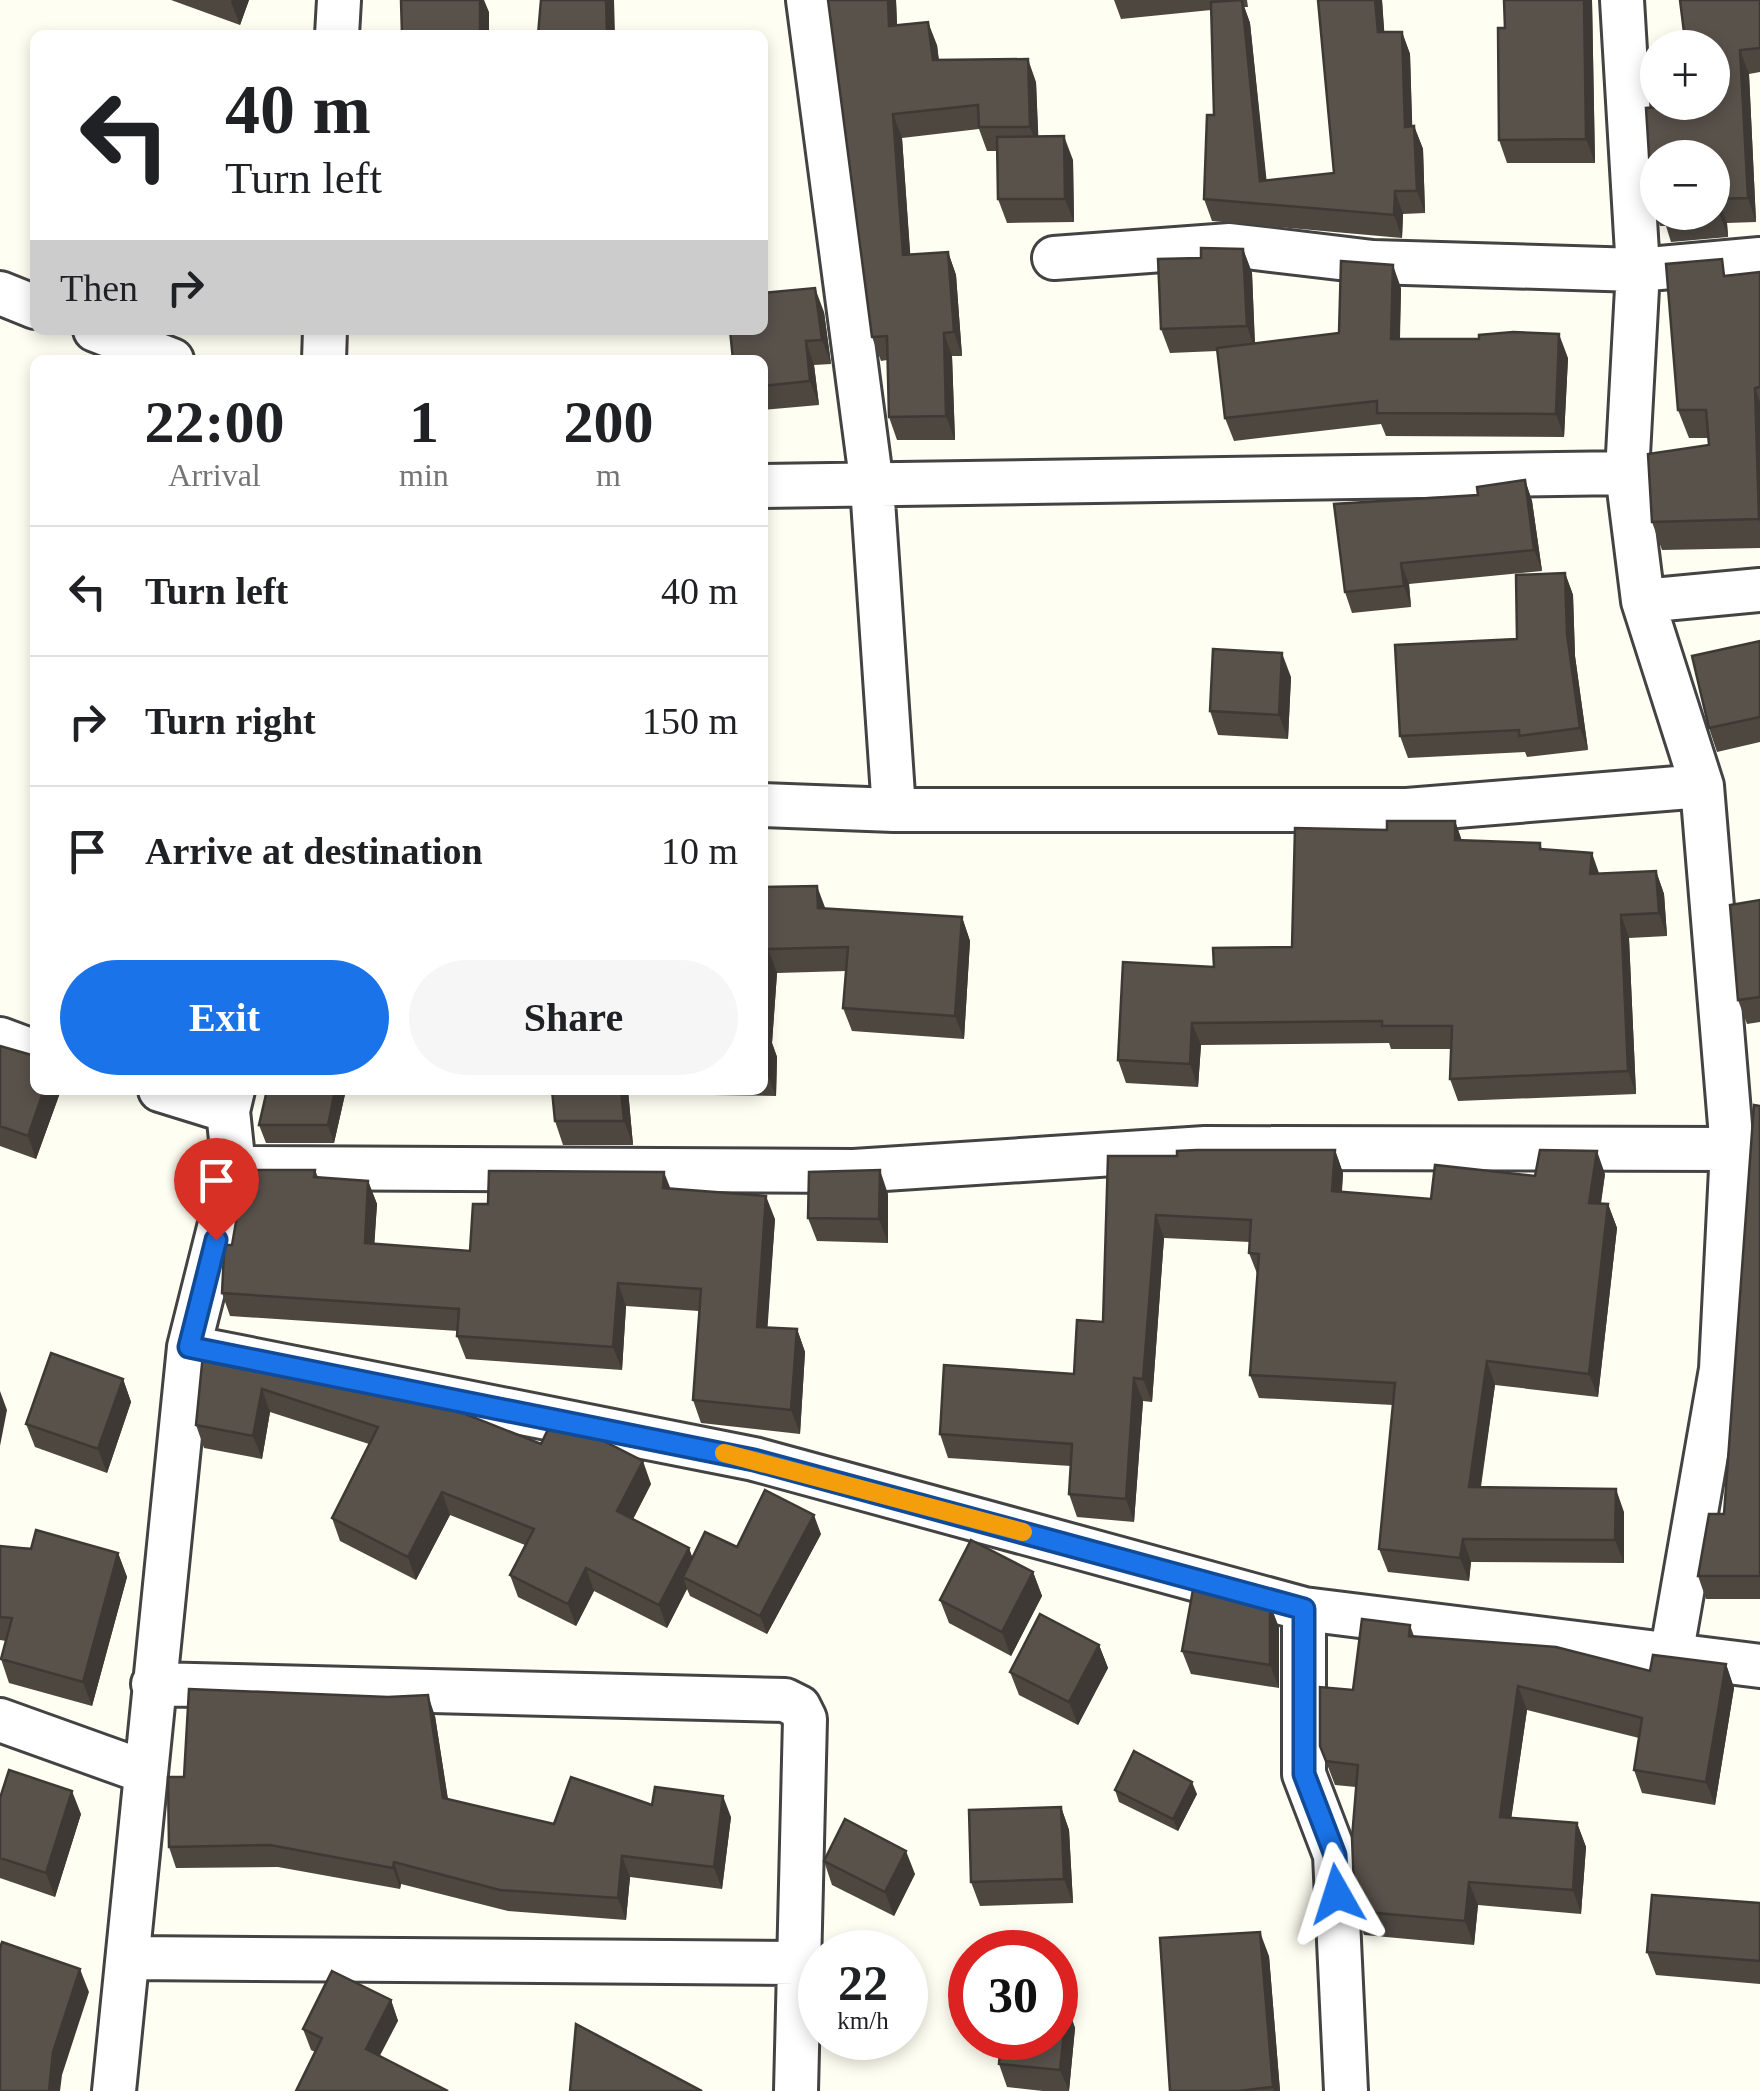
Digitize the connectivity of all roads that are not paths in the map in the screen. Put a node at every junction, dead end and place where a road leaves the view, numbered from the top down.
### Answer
1 (339, 0) edge
2 (808, 0) edge
3 (1622, 0) edge
4 (337, 30) edge
5 (1054, 258) dead end
6 (1760, 259) edge
7 (1638, 270) junction
8 (0, 294) edge
9 (30, 305) edge
10 (108, 335) edge
11 (159, 355) edge
12 (1627, 473) junction
13 (768, 486) edge
14 (872, 486) junction
15 (1760, 590) edge
16 (1644, 601) junction
17 (1702, 786) junction
18 (768, 805) edge
19 (894, 810) junction
20 (0, 1038) edge
21 (30, 1050) edge
22 (195, 1095) edge
23 (230, 1100) edge
24 (1732, 1148) junction
25 (234, 1168) junction
26 (189, 1347) junction
27 (1304, 1609) junction
28 (1671, 1656) junction
29 (1760, 1666) edge
30 (153, 1684) junction
31 (0, 1720) edge
32 (145, 1772) junction
33 (128, 1958) junction
34 (796, 1963) junction
35 (114, 2091) edge
36 (796, 2091) edge
37 (1346, 2091) edge

1 - 4 street
2 - 14 street
3 - 7 street
5 - 7 street
6 - 7 street
7 - 12 street
8 - 9 street
10 - 11 street
12 - 14 street
12 - 16 street
13 - 14 street
14 - 19 street
15 - 16 street
16 - 17 street
17 - 19 street
17 - 24 street
18 - 19 street
20 - 21 street
22 - 23 street
23 - 25 street
24 - 25 street
24 - 28 street
25 - 26 street
26 - 27 street
26 - 30 street
27 - 28 street
27 - 37 street
28 - 29 street
30 - 32 street
30 - 34 street
31 - 32 street
32 - 33 street
33 - 34 street
33 - 35 street
34 - 36 street

